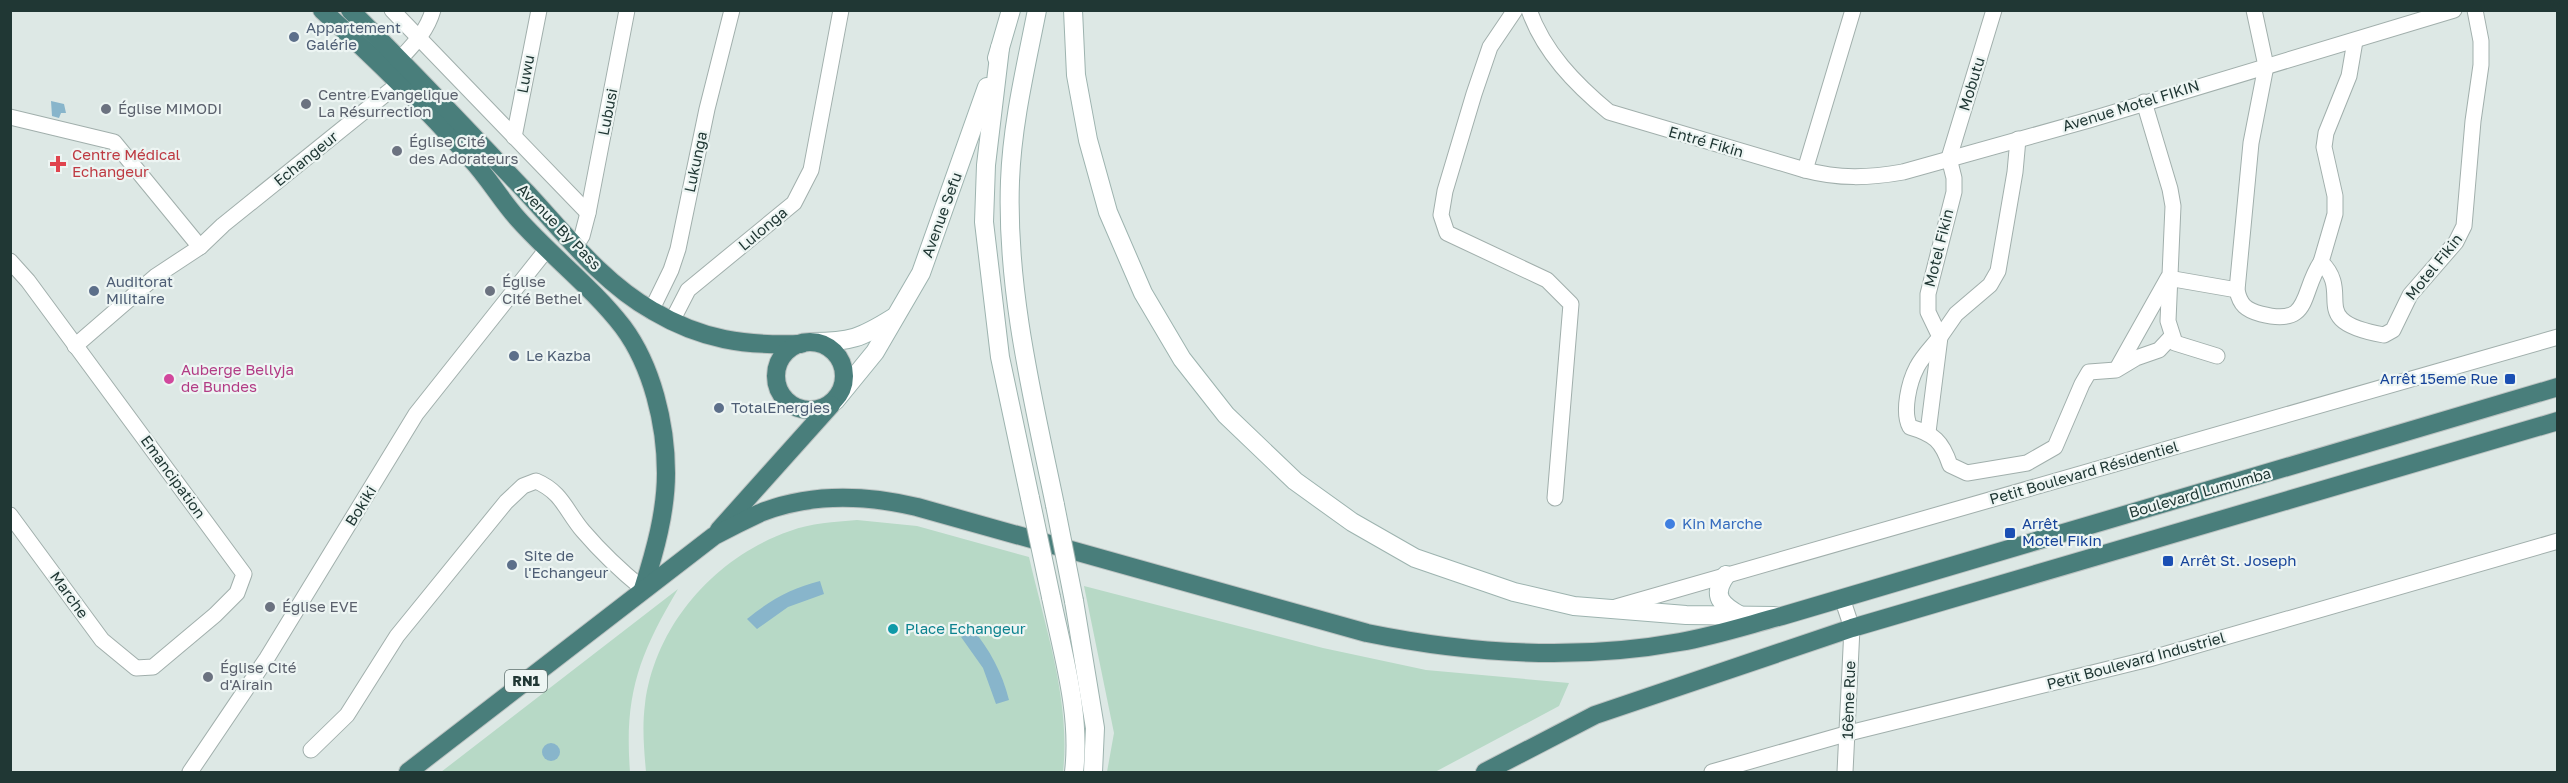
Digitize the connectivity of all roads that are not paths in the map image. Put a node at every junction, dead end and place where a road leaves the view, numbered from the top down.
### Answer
1 (322, 10) edge
2 (350, 10) edge
3 (392, 10) edge
4 (433, 10) edge
5 (539, 10) edge
6 (627, 10) edge
7 (732, 10) edge
8 (842, 10) edge
9 (1011, 10) edge
10 (1037, 10) edge
11 (1073, 10) edge
12 (1515, 10) edge
13 (1529, 10) edge
14 (1853, 10) edge
15 (1994, 10) edge
16 (2254, 10) edge
17 (2454, 10) edge
18 (2475, 10) edge
19 (2430, 14) edge
20 (419, 39) junction
21 (2355, 41) junction
22 (1000, 48) junction
23 (2266, 66) junction
24 (404, 72) junction
25 (2144, 102) junction
26 (10, 117) edge
27 (514, 137) junction
28 (2018, 139) junction
29 (1949, 158) junction
30 (1805, 170) junction
31 (588, 213) junction
32 (576, 246) junction
33 (200, 247) junction
34 (546, 249) junction
35 (10, 261) edge
36 (2321, 262) junction
37 (2169, 278) junction
38 (2237, 290) junction
39 (651, 310) junction
40 (897, 315) junction
41 (672, 321) junction
42 (2172, 336) junction
43 (1940, 337) junction
44 (2558, 337) edge
45 (807, 343) junction
46 (75, 346) junction
47 (2217, 356) dead end
48 (2116, 370) junction
49 (2558, 387) edge
50 (835, 401) junction
51 (2558, 421) edge
52 (1928, 432) junction
53 (777, 466) junction
54 (1555, 498) dead end
55 (790, 505) junction
56 (10, 515) edge
57 (714, 536) junction
58 (2558, 541) edge
59 (1726, 575) junction
60 (643, 588) junction
61 (1842, 598) junction
62 (1610, 609) junction
63 (1741, 616) junction
64 (1782, 616) junction
65 (1852, 628) junction
66 (136, 668) joint
67 (1849, 733) junction
68 (311, 750) dead end
69 (189, 772) edge
70 (408, 772) edge
71 (1074, 772) edge
72 (1093, 772) edge
73 (1485, 772) edge
74 (1712, 772) edge
75 (1845, 772) edge

1 - 24 highway, Avenue By Pass
2 - 24 highway, Avenue By Pass
3 - 20 street
4 - 20 street, Echangeur
5 - 27 street, Luwu
6 - 31 street, Lubusi
7 - 39 street, Lukunga
8 - 41 street, Lulonga
9 - 22 main road, Avenue Sefu
10 - 72 main road, bridge
11 - 62 main road
12 - 54 street
13 - 30 street, Entré Fikin
14 - 30 street
15 - 29 street, Mobutu
16 - 23 street
17 - 19 street, Avenue Motel FIKIN
18 - 36 street, Motel Fikin
19 - 21 street, Avenue Motel FIKIN
20 - 24 street, Echangeur
20 - 27 street
21 - 23 street, Avenue Motel FIKIN
21 - 36 street
22 - 40 main road, Avenue Sefu
22 - 71 main road, bridge
23 - 25 street, Avenue Motel FIKIN
23 - 38 street
24 - 32 highway, Avenue By Pass
24 - 33 street, Echangeur
24 - 34 highway, Avenue By Pass
25 - 28 street, Avenue Motel FIKIN
25 - 37 street
26 - 33 street
27 - 31 street
28 - 29 street, Avenue Motel FIKIN
28 - 43 street
29 - 30 street, Avenue Motel FIKIN
29 - 43 street, Motel Fikin
31 - 32 street, Lubusi
32 - 39 highway, Avenue By Pass
33 - 46 street, Echangeur
34 - 60 highway, Avenue By Pass
34 - 69 street, Bokiki
35 - 46 street, Emancipation
36 - 38 street
37 - 38 street
37 - 42 street
37 - 48 street
39 - 41 highway, Avenue By Pass
40 - 45 main road
40 - 50 main road, Avenue Sefu
41 - 45 highway, Avenue By Pass
42 - 47 street
42 - 48 street
43 - 52 street
43 - 52 street
44 - 59 street, Petit Boulevard Résidentiel
45 - 50 highway
45 - 50 highway
46 - 66 street, Emancipation
48 - 52 street
49 - 61 highway, Boulevard Lumumba
50 - 53 highway
51 - 65 highway, Boulevard Lumumba
53 - 55 highway
53 - 57 highway
55 - 57 highway, Boulevard Lumumba
55 - 64 highway, Boulevard Lumumba
56 - 66 street, Marche
57 - 60 highway
58 - 67 street, Petit Boulevard Industriel
59 - 62 street, Petit Boulevard Résidentiel
59 - 63 main road
60 - 68 street
60 - 70 highway, RN1
61 - 64 highway, Boulevard Lumumba
61 - 65 street
62 - 63 main road
63 - 64 main road
65 - 67 street, 16ème Rue
65 - 73 highway, Boulevard Lumumba
67 - 74 street, Petit Boulevard Industriel
67 - 75 street, 16ème Rue

